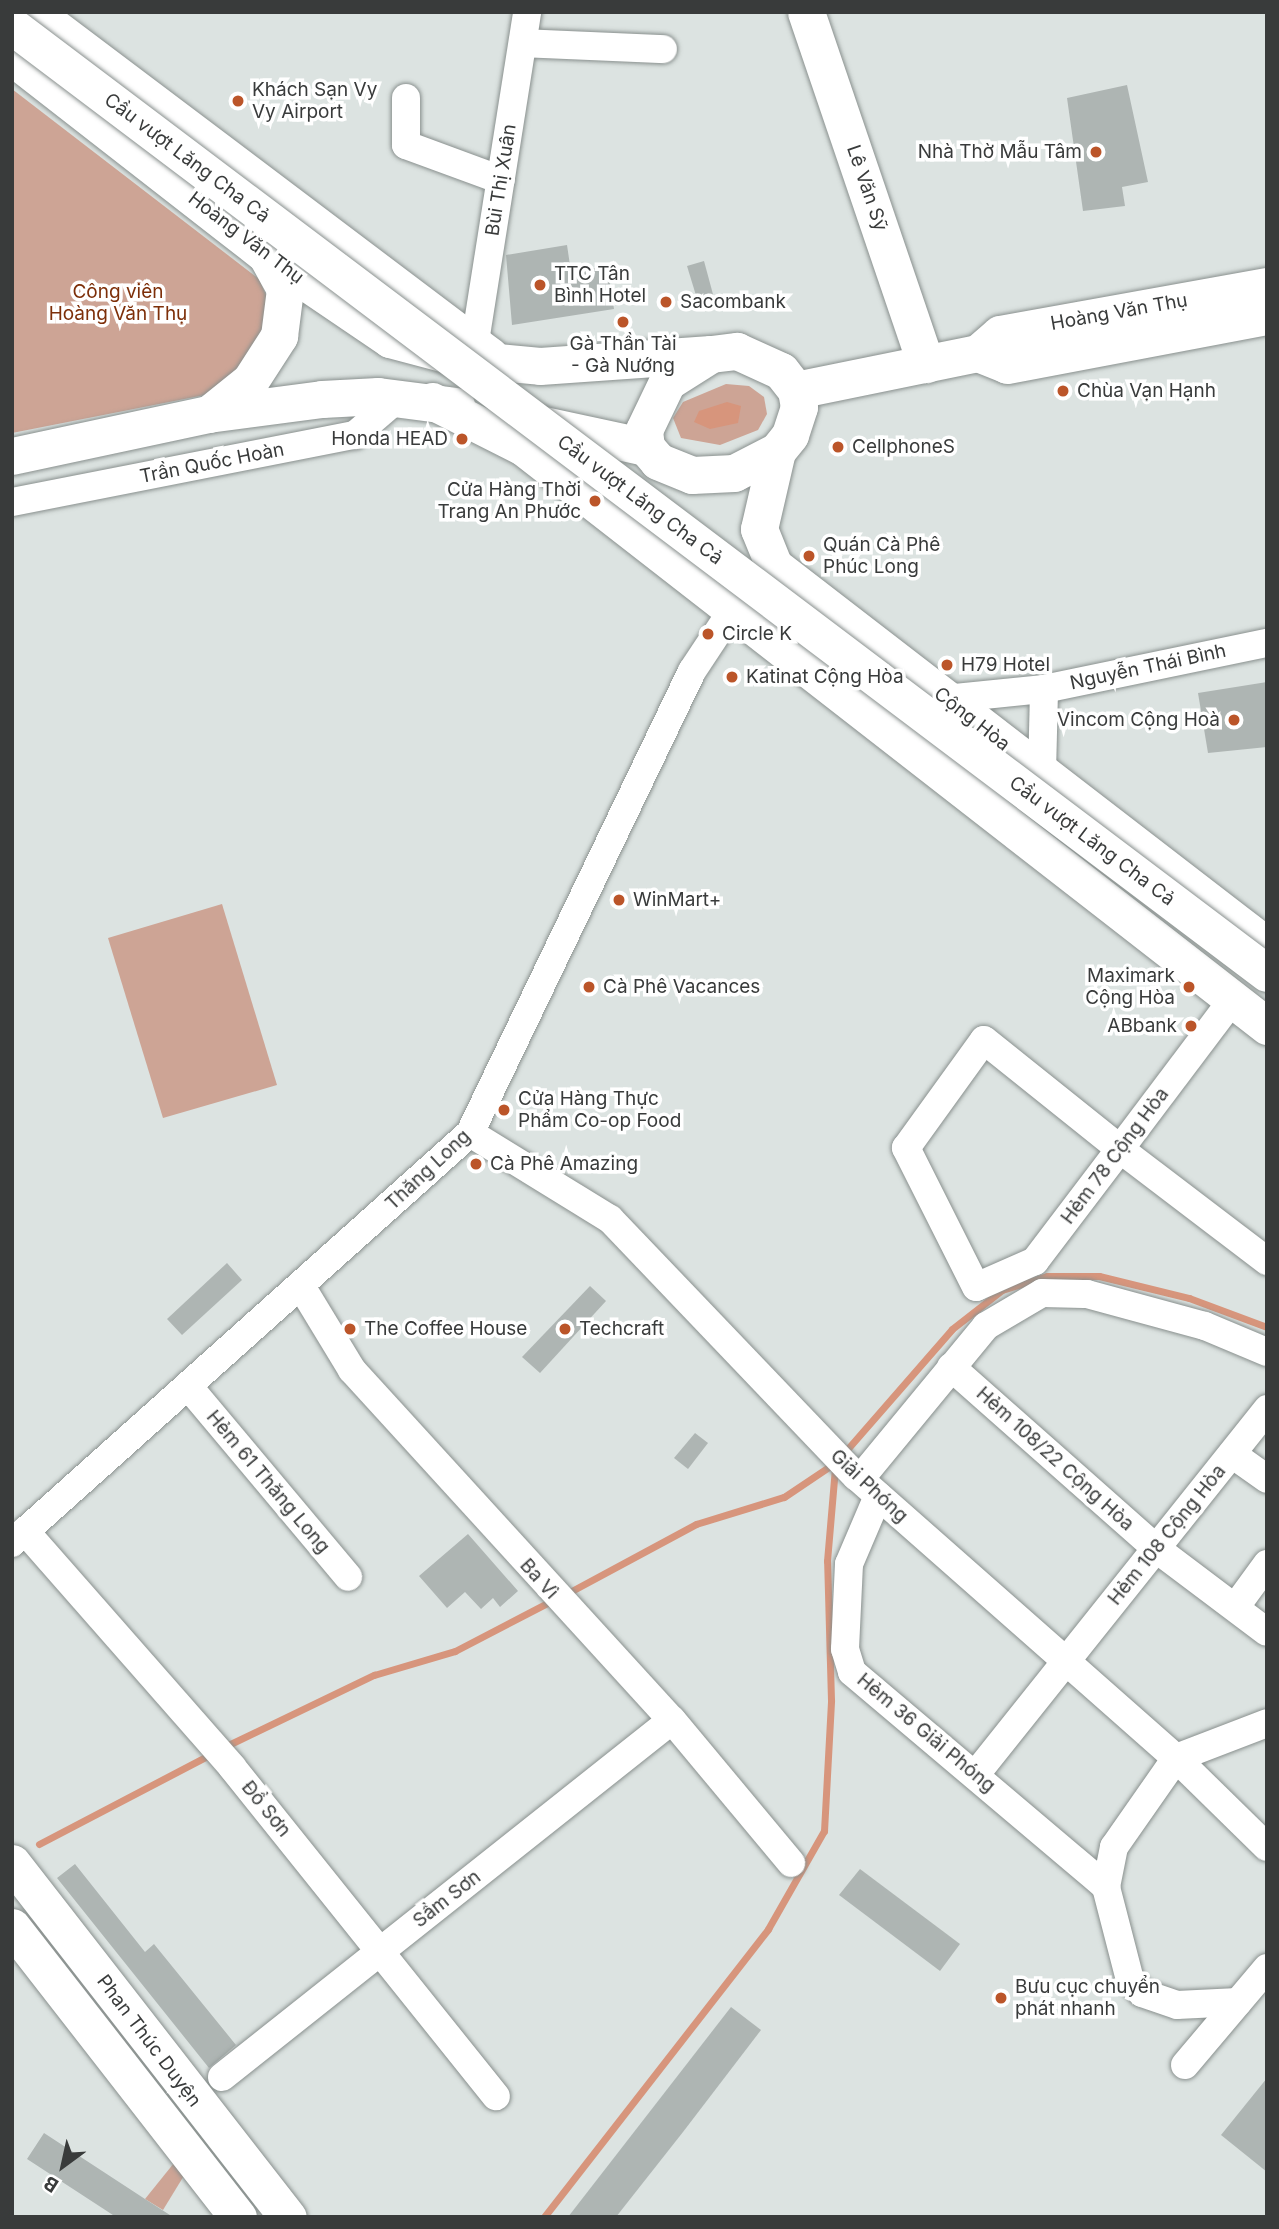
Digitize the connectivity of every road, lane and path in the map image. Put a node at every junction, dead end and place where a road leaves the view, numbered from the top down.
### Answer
1 (34, 12) edge
2 (527, 12) edge
3 (806, 12) edge
4 (12, 26) edge
5 (523, 43) junction
6 (663, 49) dead end
7 (12, 57) edge
8 (406, 98) dead end
9 (501, 180) junction
10 (267, 255) junction
11 (1267, 286) edge
12 (1267, 316) edge
13 (474, 348) junction
14 (978, 353) junction
15 (711, 354) junction
16 (506, 364) junction
17 (926, 364) junction
18 (796, 390) junction
19 (415, 399) junction
20 (208, 414) junction
21 (646, 447) junction
22 (777, 451) junction
23 (12, 456) edge
24 (675, 486) junction
25 (12, 502) edge
26 (683, 569) junction
27 (733, 609) junction
28 (1267, 643) edge
29 (790, 654) junction
30 (1044, 689) junction
31 (945, 699) junction
32 (1042, 773) junction
33 (1267, 946) edge
34 (1267, 973) edge
35 (1233, 999) junction
36 (1267, 1026) edge
37 (470, 1133) junction
38 (1120, 1149) junction
39 (1267, 1261) edge
40 (301, 1286) junction
41 (1267, 1352) edge
42 (951, 1367) junction
43 (188, 1386) junction
44 (1267, 1409) edge
45 (1232, 1454) junction
46 (1267, 1479) edge
47 (865, 1484) junction
48 (19, 1537) edge
49 (1158, 1550) junction
50 (1267, 1564) edge
51 (348, 1577) dead end
52 (1237, 1605) junction
53 (1267, 1632) edge
54 (1063, 1658) junction
55 (672, 1720) junction
56 (1267, 1723) edge
57 (1176, 1758) junction
58 (976, 1774) junction
59 (1267, 1847) edge
60 (12, 1863) edge
61 (791, 1863) dead end
62 (1106, 1887) junction
63 (12, 1927) edge
64 (380, 1952) junction
65 (1267, 1968) edge
66 (1238, 2002) junction
67 (1185, 2065) dead end
68 (222, 2077) dead end
69 (184, 2090) junction
70 (496, 2096) dead end
71 (156, 2114) junction
72 (238, 2217) edge
73 (288, 2217) edge

1 - 13 main road, Hoàng Văn Thụ
2 - 5 street, Bùi Thị Xuân
3 - 17 main road, Lê Văn Sỹ
4 - 34 main road, Cầu vượt Lăng Cha Cả, bridge
5 - 6 street
5 - 9 street, Bùi Thị Xuân
7 - 10 main road, Hoàng Văn Thụ
8 - 9 street
9 - 13 street, Bùi Thị Xuân
10 - 16 main road, Hoàng Văn Thụ
10 - 20 main road
11 - 14 main road, Hoàng Văn Thụ
12 - 14 main road, Hoàng Văn Thụ
13 - 16 main road, Hoàng Văn Thụ
14 - 17 main road, Hoàng Văn Thụ
15 - 16 main road, Hoàng Văn Thụ
15 - 18 main road
15 - 21 main road
17 - 18 main road, Hoàng Văn Thụ
18 - 22 main road
19 - 20 main road
19 - 21 main road
19 - 25 street, Trần Quốc Hoàn
19 - 26 main road
20 - 23 main road
21 - 24 main road
22 - 24 main road
22 - 31 main road, Cộng Hòa
24 - 26 main road
24 - 29 main road
26 - 27 main road
27 - 29 main road
27 - 37 street, Thăng Long
28 - 30 street, Nguyễn Thái Bình
29 - 35 main road
30 - 31 street, Nguyễn Thái Bình
30 - 32 street
31 - 32 main road, Cộng Hòa
32 - 33 main road, Cộng Hòa
35 - 36 main road
35 - 38 street, Hẻm 78 Cộng Hòa
37 - 40 street, Thăng Long
37 - 47 street, Giải Phóng
38 - 38 street, Hẻm 78 Cộng Hòa
38 - 39 street
40 - 43 street, Thăng Long
40 - 55 street, Ba Vì
41 - 42 street, Hẻm 36 Giải Phóng
42 - 47 street, Hẻm 36 Giải Phóng
42 - 49 street, Hẻm 108/22 Cộng Hòa
43 - 48 street, Thăng Long
43 - 51 street, Hẻm 61 Thăng Long
44 - 45 street, Hẻm 108 Cộng Hòa
45 - 46 street
45 - 49 street, Hẻm 108 Cộng Hòa
47 - 54 street, Giải Phóng
47 - 58 street, Hẻm 36 Giải Phóng
48 - 64 street, Đồ Sơn
49 - 52 street, Hẻm 108/22 Cộng Hòa
49 - 54 street, Hẻm 108 Cộng Hòa
50 - 52 street
52 - 53 street, Hẻm 108/22 Cộng Hòa
54 - 57 street, Giải Phóng
54 - 58 street, Hẻm 108 Cộng Hòa
55 - 61 street, Ba Vì
55 - 64 street, Sầm Sơn
56 - 57 street
57 - 59 street, Giải Phóng
57 - 62 street
58 - 62 street, Hẻm 36 Giải Phóng
60 - 69 main road, Phan Thúc Duyện
62 - 66 street
63 - 71 main road, Phan Thúc Duyện
64 - 68 street, Sầm Sơn
64 - 70 street, Đồ Sơn
65 - 66 street
66 - 67 street
69 - 71 main road
69 - 73 main road, Phan Thúc Duyện
71 - 72 main road, Phan Thúc Duyện

